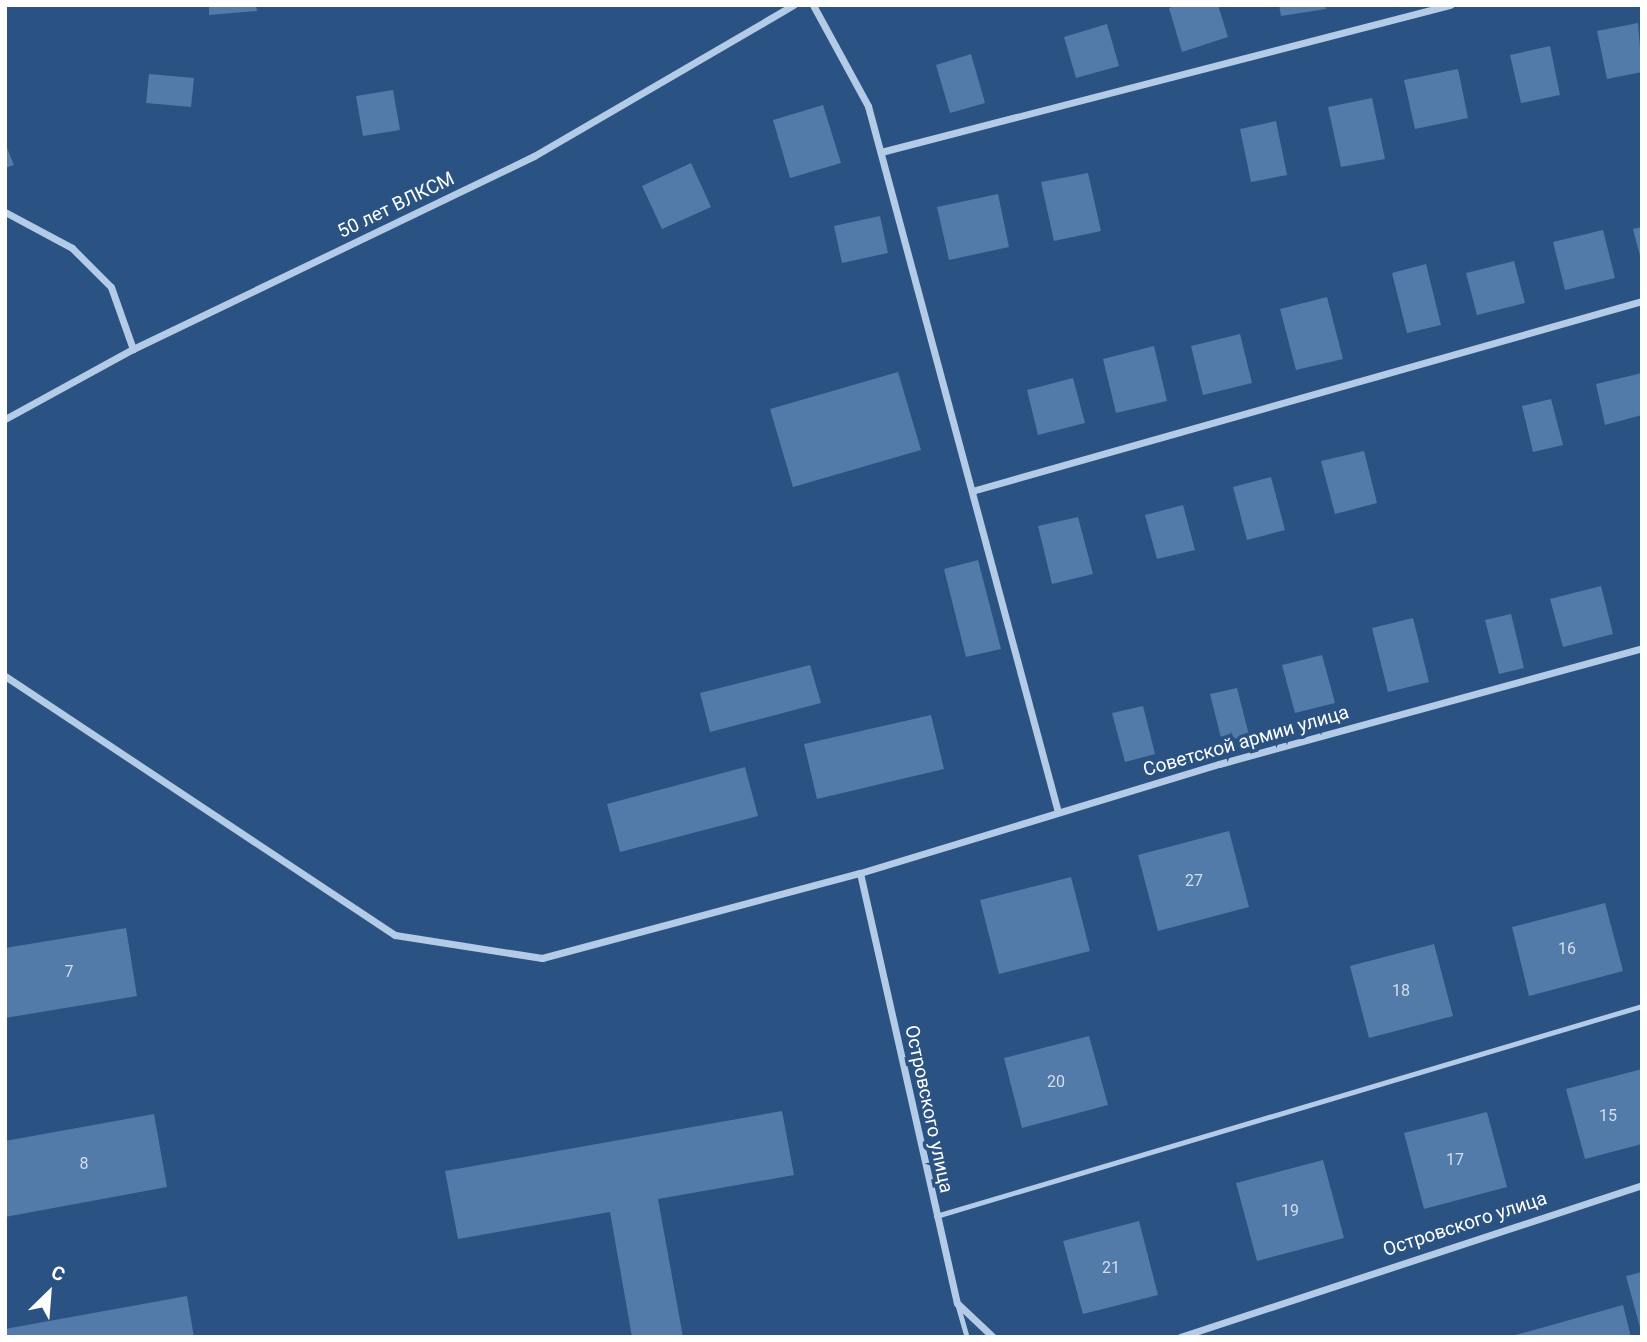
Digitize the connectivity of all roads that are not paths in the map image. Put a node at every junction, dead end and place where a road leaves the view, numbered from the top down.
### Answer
1 (793, 5) edge
2 (813, 5) edge
3 (1450, 5) edge
4 (881, 152) junction
5 (5, 212) edge
6 (1642, 301) edge
7 (133, 349) junction
8 (5, 419) edge
9 (972, 491) junction
10 (1642, 648) edge
11 (5, 676) edge
12 (1058, 812) junction
13 (860, 873) junction
14 (1642, 1006) edge
15 (1642, 1185) edge
16 (936, 1216) junction
17 (957, 1303) junction
18 (967, 1337) edge
19 (993, 1337) edge
20 (1180, 1337) edge

1 - 7 street, 50 лет ВЛКСМ
2 - 4 street
3 - 4 street
4 - 9 street
5 - 7 street
6 - 9 street
7 - 8 street, 50 лет ВЛКСМ
9 - 12 street
10 - 12 street, Советской армии улица
11 - 13 street, Советской армии улица
12 - 13 street, Советской армии улица
13 - 16 street, Островского улица
14 - 16 lane
15 - 20 street, Островского улица
16 - 17 street, Островского улица
17 - 18 lane
17 - 19 street

